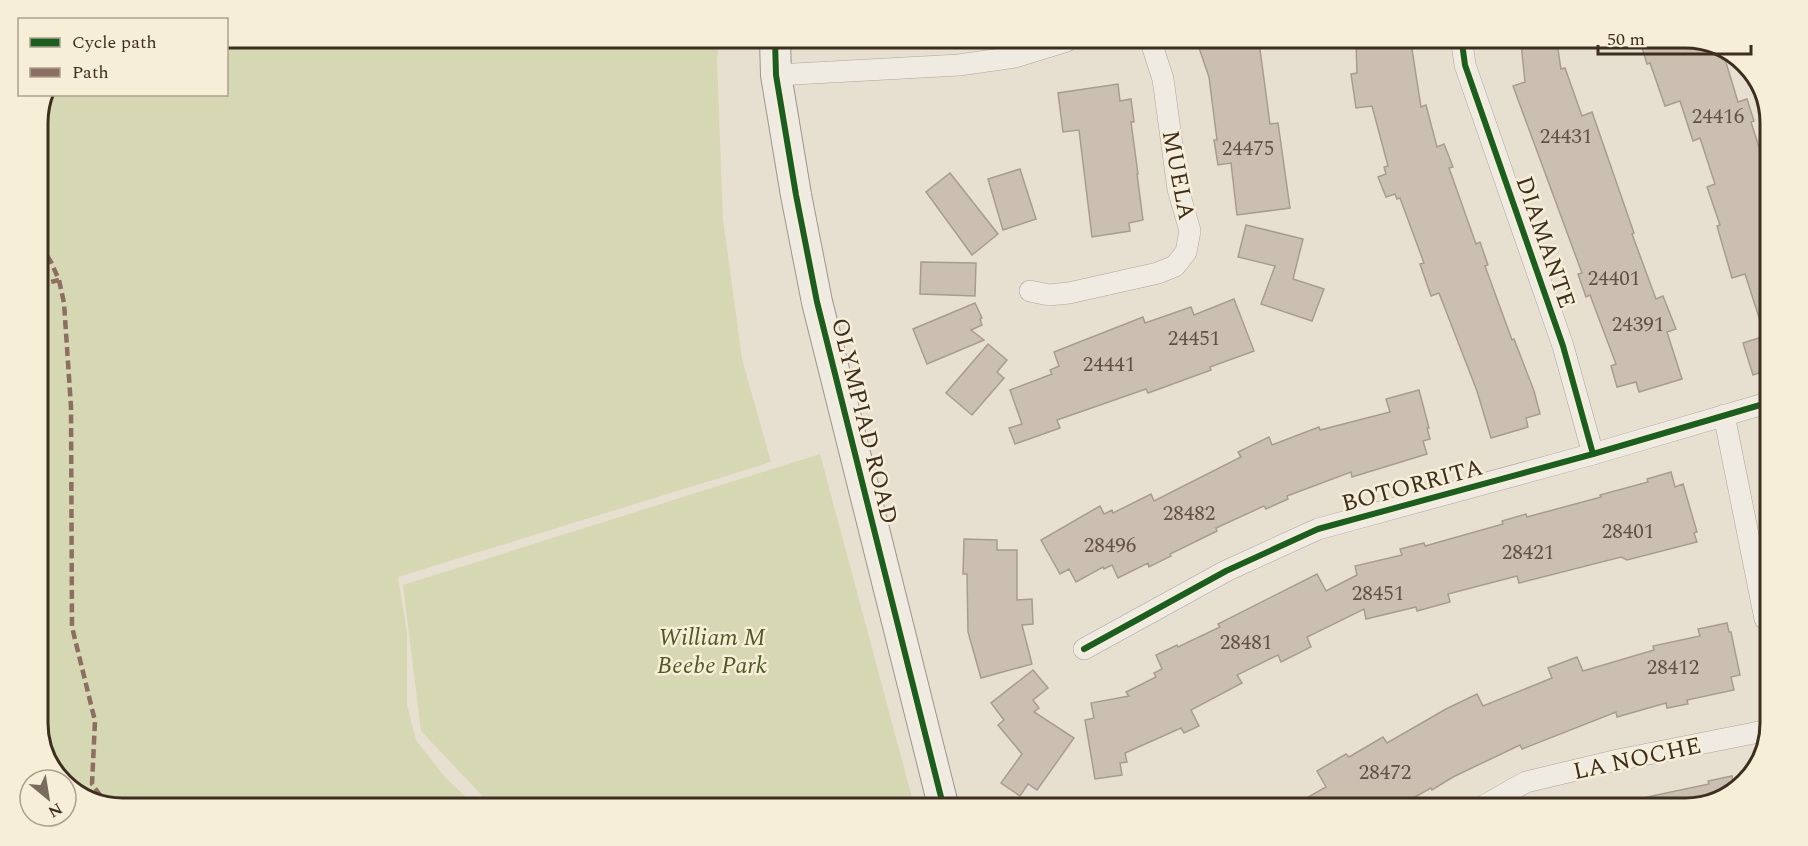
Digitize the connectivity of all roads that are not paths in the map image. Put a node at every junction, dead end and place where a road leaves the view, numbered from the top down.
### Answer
1 (775, 48) edge
2 (1044, 48) edge
3 (1152, 48) edge
4 (1463, 48) edge
5 (776, 75) junction
6 (1030, 291) dead end
7 (1760, 404) edge
8 (1724, 415) junction
9 (1593, 454) junction
10 (1760, 578) edge
11 (1084, 649) dead end
12 (1759, 732) edge
13 (941, 798) edge
14 (1498, 798) edge

1 - 5 main road, OLYMPIAD ROAD
2 - 5 street
3 - 6 street, MUELA
4 - 9 street, DIAMANTE
5 - 13 main road, OLYMPIAD ROAD
7 - 8 street, BOTORRITA
8 - 9 street, BOTORRITA
8 - 10 street
9 - 11 street, BOTORRITA
12 - 14 street, LA NOCHE

